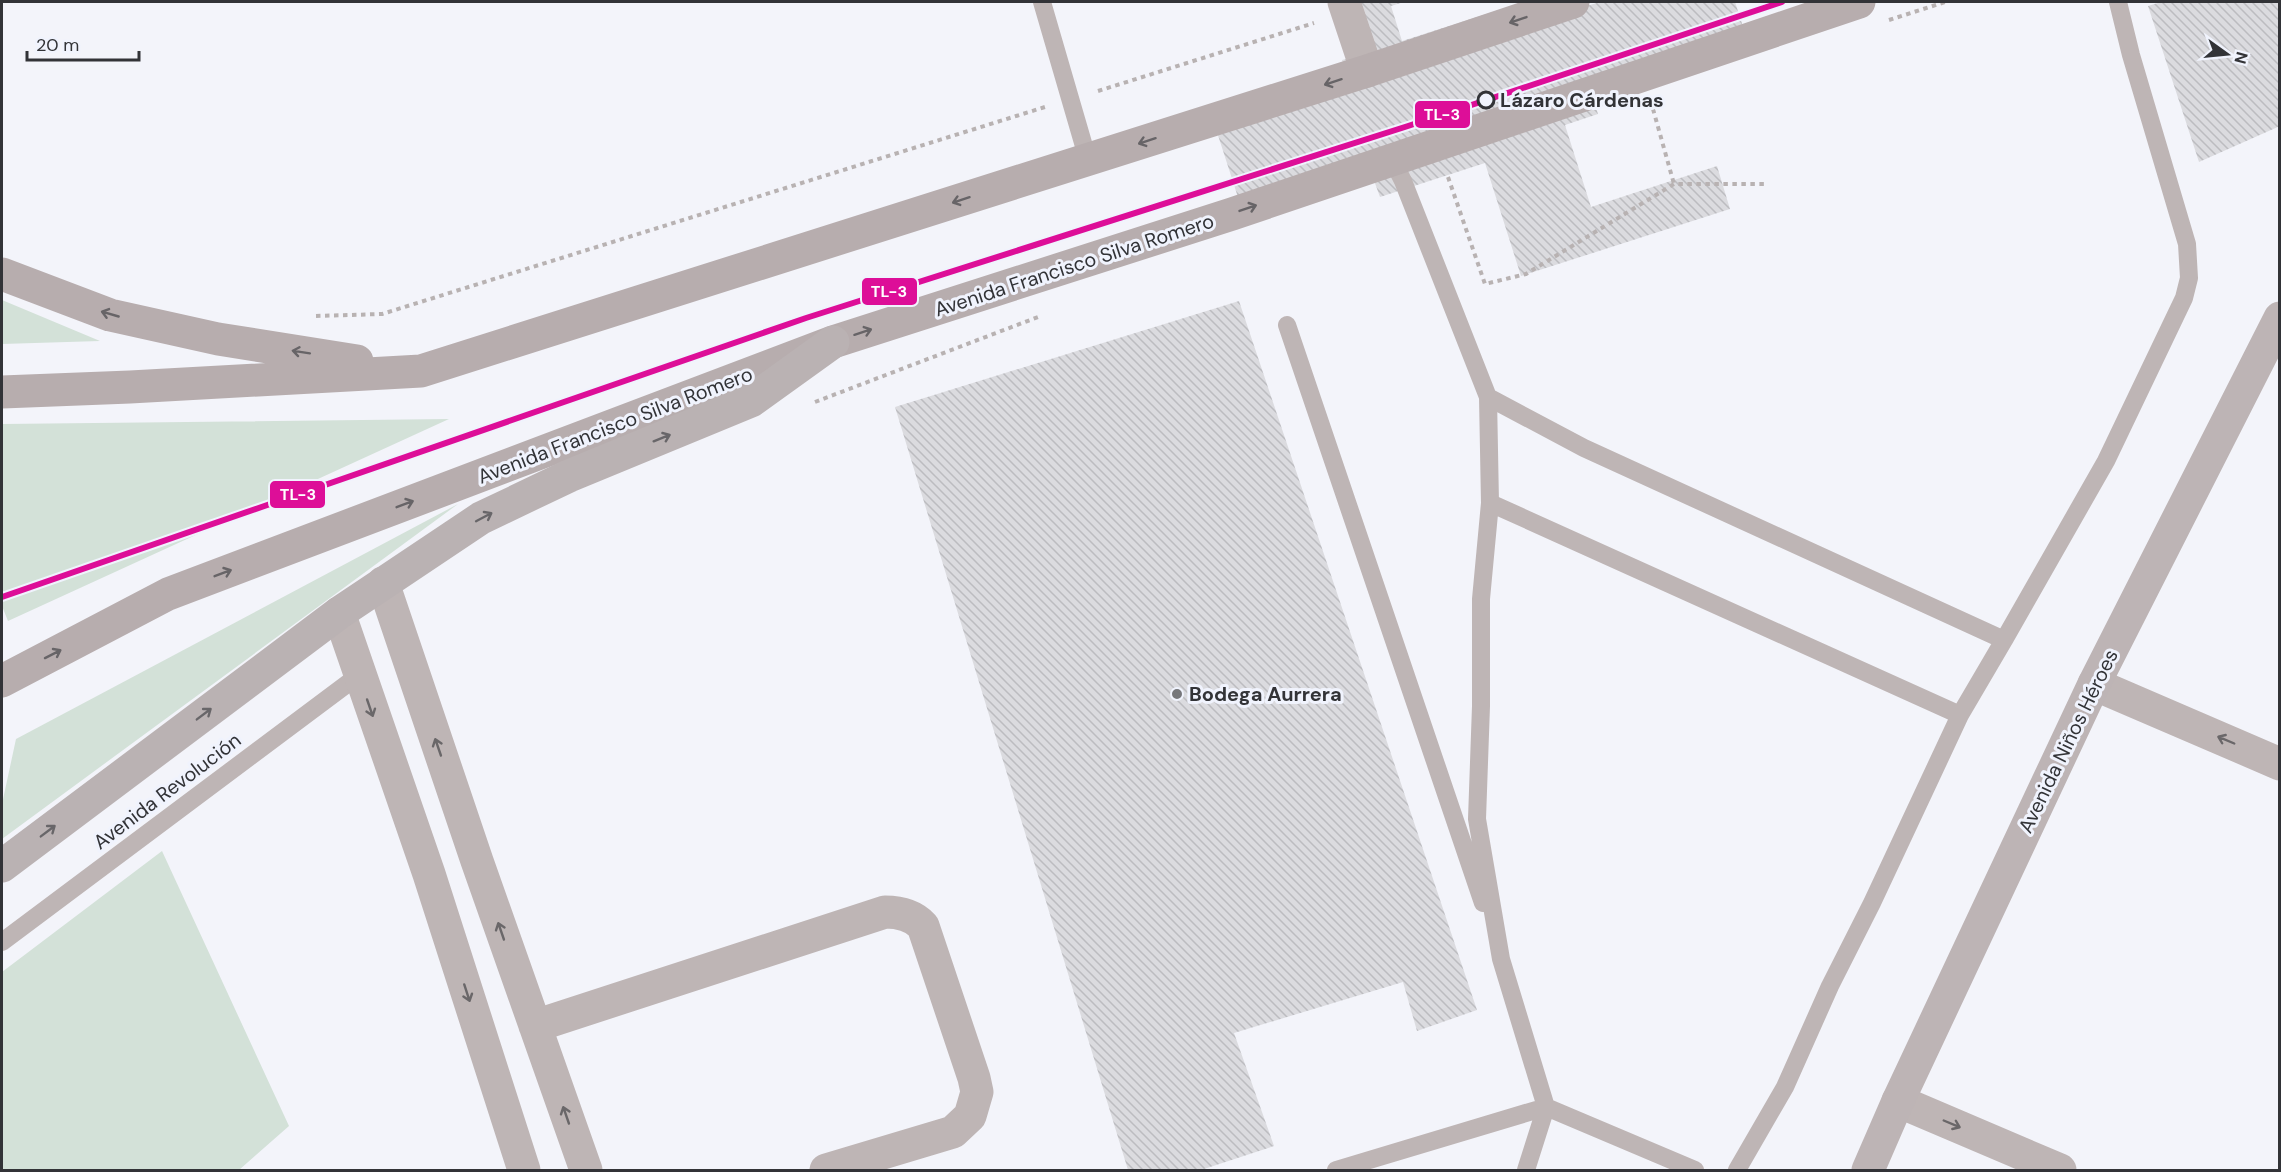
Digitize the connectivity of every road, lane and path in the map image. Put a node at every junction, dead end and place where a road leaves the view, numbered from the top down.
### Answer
1 (1042, 2) edge
2 (1573, 2) edge
3 (1859, 2) edge
4 (1945, 2) edge
5 (2118, 2) edge
6 (1345, 7) edge
7 (1888, 20) dead end
8 (1367, 71) junction
9 (1070, 99) junction
10 (1651, 99) dead end
11 (1088, 160) junction
12 (1398, 170) junction
13 (1674, 184) junction
14 (1767, 184) dead end
15 (2, 274) edge
16 (312, 316) dead end
17 (1040, 316) dead end
18 (2280, 318) edge
19 (1287, 325) dead end
20 (832, 342) junction
21 (421, 371) junction
22 (2, 392) edge
23 (1488, 397) junction
24 (807, 405) dead end
25 (1490, 503) junction
26 (383, 583) junction
27 (339, 613) junction
28 (2004, 640) junction
29 (359, 675) junction
30 (2, 681) edge
31 (2094, 684) junction
32 (1960, 715) junction
33 (2280, 764) edge
34 (477, 861) junction
35 (2, 866) edge
36 (429, 874) junction
37 (2, 942) edge
38 (1502, 959) junction
39 (535, 1026) junction
40 (1898, 1101) junction
41 (1545, 1107) junction
42 (524, 1170) edge
43 (585, 1170) edge
44 (826, 1170) edge
45 (1336, 1170) edge
46 (1526, 1170) edge
47 (1695, 1170) edge
48 (1737, 1170) edge
49 (1868, 1170) edge
50 (2060, 1170) edge

1 - 9 lane
2 -> 8 main road
3 - 12 main road, Avenida Francisco Silva Romero
4 - 7 path
5 - 28 lane
6 - 8 street
6 - 9 path
8 -> 11 main road
9 - 11 lane
9 - 16 path
10 - 13 path
11 -> 21 main road
12 - 13 path
20 -> 12 main road, Avenida Francisco Silva Romero
12 - 23 lane
13 - 14 path
21 -> 15 main road
17 - 24 path
18 - 31 street, Avenida Niños Héroes
19 - 38 lane
26 -> 20 highway
30 -> 20 main road, Avenida Francisco Silva Romero
21 - 22 main road
23 - 25 lane
23 - 28 lane
25 - 32 lane
25 - 38 lane
26 - 27 highway
34 -> 26 street
27 - 29 street
35 -> 27 highway
28 - 32 lane
29 -> 36 street
29 - 37 lane, Avenida Revolución
33 -> 31 street
31 - 40 street, Avenida Niños Héroes
32 - 48 lane
34 - 36 street
39 -> 34 street
36 -> 42 street
38 - 41 lane
43 -> 39 street
39 - 44 street
40 - 49 street, Avenida Niños Héroes
40 -> 50 street
41 - 45 lane
41 - 46 lane
41 - 47 lane

